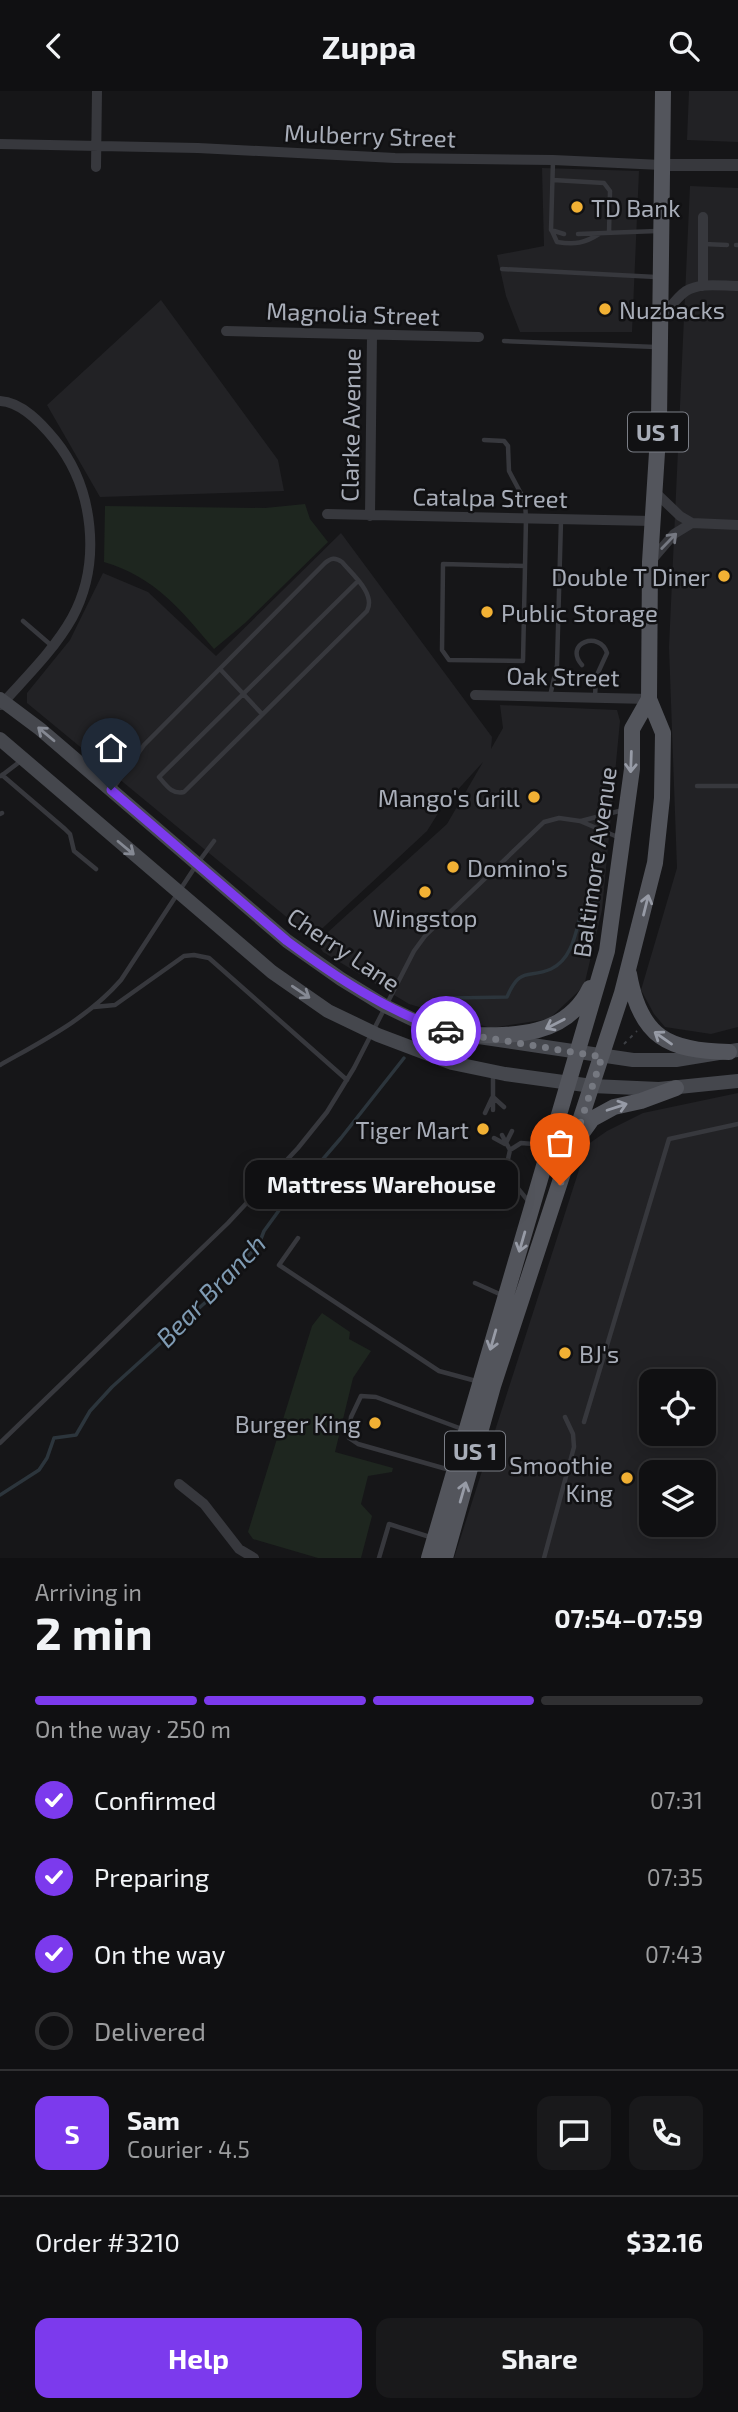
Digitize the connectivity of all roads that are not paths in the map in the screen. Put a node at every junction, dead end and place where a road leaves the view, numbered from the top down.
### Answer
1 (97, 91) edge
2 (663, 91) edge
3 (0, 144) edge
4 (96, 146) junction
5 (553, 160) junction
6 (662, 165) junction
7 (96, 167) dead end
8 (736, 168) edge
9 (553, 180) junction
10 (703, 217) dead end
11 (551, 230) junction
12 (662, 231) junction
13 (600, 233) junction
14 (609, 233) junction
15 (564, 234) dead end
16 (578, 234) dead end
17 (703, 244) junction
18 (727, 245) dead end
19 (502, 269) dead end
20 (661, 277) junction
21 (703, 286) junction
22 (738, 286) edge
23 (662, 317) junction
24 (226, 331) dead end
25 (372, 335) junction
26 (479, 337) dead end
27 (504, 341) dead end
28 (661, 347) junction
29 (0, 401) edge
30 (484, 440) dead end
31 (654, 491) junction
32 (327, 514) dead end
33 (370, 516) junction
34 (526, 519) junction
35 (561, 519) junction
36 (652, 521) junction
37 (692, 523) junction
38 (738, 525) edge
39 (650, 562) junction
40 (525, 566) junction
41 (358, 581) junction
42 (23, 621) dead end
43 (53, 646) junction
44 (582, 665) dead end
45 (220, 669) junction
46 (243, 694) junction
47 (475, 695) dead end
48 (550, 697) junction
49 (595, 698) junction
50 (649, 699) junction
51 (1, 702) edge
52 (262, 714) junction
53 (0, 739) edge
54 (23, 759) junction
55 (1, 776) edge
56 (697, 786) dead end
57 (738, 786) edge
58 (111, 790) junction
59 (627, 809) junction
60 (580, 821) junction
61 (623, 839) junction
62 (214, 841) dead end
63 (197, 864) junction
64 (96, 869) dead end
65 (178, 893) junction
66 (607, 951) junction
67 (628, 971) junction
68 (385, 1006) junction
69 (93, 1007) junction
70 (372, 1033) junction
71 (465, 1035) junction
72 (733, 1051) edge
73 (578, 1052) junction
74 (602, 1057) junction
75 (0, 1065) edge
76 (494, 1071) junction
77 (347, 1080) junction
78 (738, 1081) edge
79 (569, 1083) junction
80 (592, 1086) junction
81 (676, 1088) junction
82 (492, 1097) junction
83 (504, 1107) dead end
84 (494, 1111) dead end
85 (485, 1113) dead end
86 (738, 1123) edge
87 (512, 1131) dead end
88 (502, 1135) dead end
89 (494, 1138) dead end
90 (506, 1144) junction
91 (550, 1145) junction
92 (572, 1147) junction
93 (510, 1150) junction
94 (532, 1206) junction
95 (298, 1238) dead end
96 (475, 1283) dead end
97 (513, 1299) junction
98 (487, 1385) junction
99 (565, 1417) dead end
100 (584, 1422) dead end
101 (466, 1430) junction
102 (0, 1443) edge
103 (454, 1471) junction
104 (179, 1485) dead end
105 (442, 1546) edge
106 (254, 1558) edge
107 (379, 1558) edge
108 (429, 1558) edge
109 (544, 1558) edge

1 - 4 street
2 - 6 main road, Baltimore Avenue / US 1
3 - 4 street, Mulberry Street
4 - 5 street, Mulberry Street
4 - 7 street
5 - 6 street, Mulberry Street
5 - 9 lane
6 - 8 street, Mulberry Street
6 - 12 main road, Baltimore Avenue / US 1
9 - 11 lane
9 - 14 lane
10 - 17 street
11 - 13 lane
11 - 15 lane
12 - 14 lane
12 - 20 main road, Baltimore Avenue / US 1
13 - 14 lane
13 - 16 lane
17 - 18 lane
17 - 21 street
19 - 20 lane
20 - 23 main road, Baltimore Avenue / US 1
21 - 22 street
21 - 23 street
23 - 28 main road, Baltimore Avenue / US 1
24 - 25 street, Magnolia Street
25 - 26 street, Magnolia Street
25 - 33 street, Clarke Avenue
27 - 28 lane
28 - 31 main road, Baltimore Avenue / US 1
29 - 43 street
30 - 34 lane
31 - 36 main road, Baltimore Avenue / US 1
31 - 37 street
32 - 33 street, Catalpa Street
33 - 34 street, Catalpa Street
34 - 35 street, Catalpa Street
34 - 40 lane
35 - 36 street, Catalpa Street
35 - 48 lane
36 - 39 main road, Baltimore Avenue / US 1
37 - 38 street
39 -> 37 street
39 - 50 main road, Baltimore Avenue / US 1
40 - 40 lane
41 - 45 lane
41 - 46 lane
41 - 52 lane
42 - 43 lane
43 - 51 street
44 - 49 lane
45 - 46 lane
45 - 58 lane
46 - 52 lane
46 - 52 lane
47 - 48 street, Oak Street
48 - 49 street, Oak Street
49 - 50 street, Oak Street
50 -> 59 main road, Baltimore Avenue / US 1
67 -> 50 main road, Baltimore Avenue / US 1
58 -> 51 main road, Cherry Lane
53 - 54 main road
54 - 55 lane
54 -> 65 main road
55 - 64 lane
56 - 57 lane
58 - 63 main road, Cherry Lane
59 - 60 lane
59 - 61 main road, Baltimore Avenue / US 1
60 - 61 lane
60 - 68 lane
61 - 66 main road, Baltimore Avenue / US 1
62 - 63 lane
63 - 65 lane
63 - 68 main road, Cherry Lane
65 - 69 lane
65 -> 70 main road
66 -> 71 main road
66 - 73 main road, Baltimore Avenue / US 1
72 -> 67 main road
67 - 74 main road, Baltimore Avenue / US 1
68 - 70 lane
68 - 71 main road, Cherry Lane
69 - 75 lane
69 - 77 lane
70 - 76 main road
70 - 77 lane
71 - 73 main road, Cherry Lane
72 - 74 main road, Cherry Lane
73 - 74 main road, Cherry Lane
73 - 79 main road, Baltimore Avenue / US 1
74 - 80 main road, Baltimore Avenue / US 1
76 - 79 main road
76 - 82 lane
77 - 102 lane
78 - 81 main road
79 - 80 main road
79 - 91 main road, Baltimore Avenue / US 1
80 - 81 main road
80 - 92 main road, Baltimore Avenue / US 1
92 -> 81 main road
82 - 83 lane
82 - 84 lane
82 - 85 lane
86 - 100 lane
87 - 90 lane
88 - 90 lane
89 - 90 lane
90 - 93 lane
91 - 93 lane
91 - 94 main road, Baltimore Avenue / US 1
92 - 97 main road, Baltimore Avenue / US 1
93 - 94 lane
94 -> 97 main road, Baltimore Avenue / US 1
95 - 98 lane
96 - 97 lane
97 - 98 main road, Baltimore Avenue / US 1
98 - 101 main road, Baltimore Avenue / US 1
105 -> 98 main road, Baltimore Avenue / US 1
99 - 109 lane
101 - 103 main road, Baltimore Avenue / US 1
101 - 103 lane
103 - 105 main road, Baltimore Avenue / US 1
104 - 106 street
105 - 107 lane
105 - 108 main road, Baltimore Avenue / US 1

